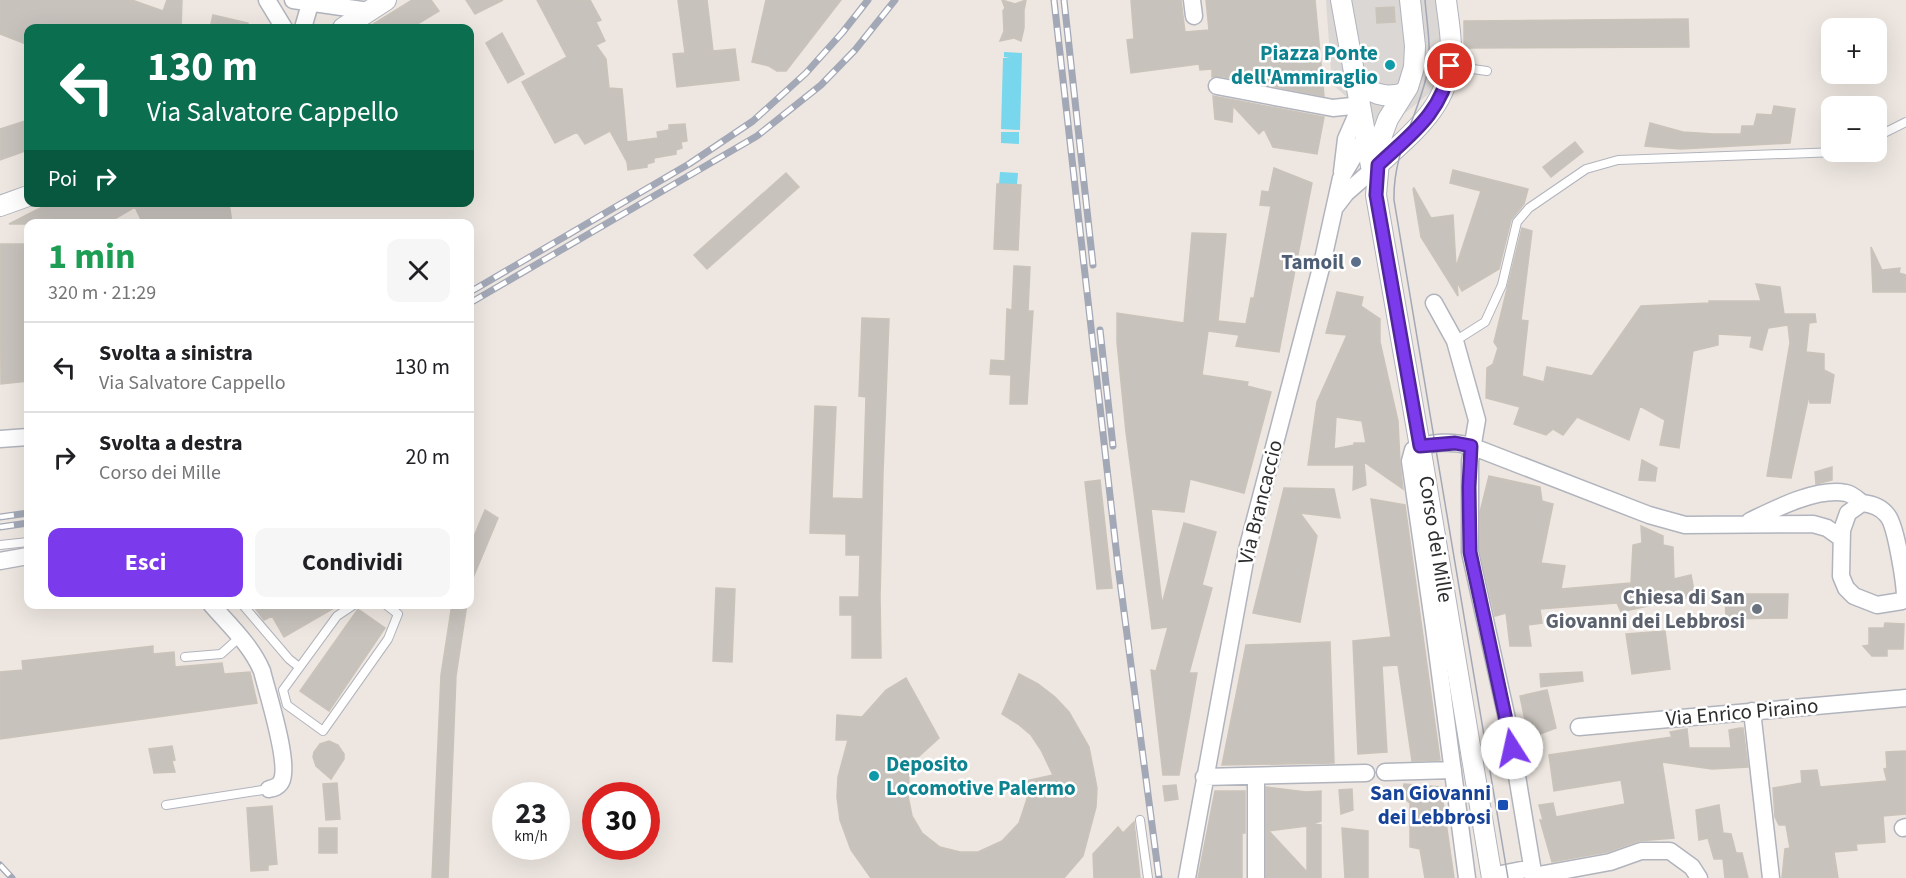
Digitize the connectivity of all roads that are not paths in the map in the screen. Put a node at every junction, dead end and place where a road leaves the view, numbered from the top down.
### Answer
1 (267, 0) edge
2 (386, 0) edge
3 (1341, 0) edge
4 (1410, 0) edge
5 (1446, 0) edge
6 (302, 2) edge
7 (369, 11) junction
8 (282, 24) edge
9 (303, 24) edge
10 (349, 24) edge
11 (1450, 66) junction
12 (1487, 71) dead end
13 (1356, 79) junction
14 (1217, 86) dead end
15 (1404, 93) junction
16 (1361, 105) junction
17 (1906, 122) edge
18 (1887, 132) edge
19 (1366, 136) junction
20 (1821, 153) edge
21 (1375, 167) junction
22 (1341, 178) junction
23 (24, 197) edge
24 (0, 206) edge
25 (1334, 209) junction
26 (1434, 303) dead end
27 (1455, 341) junction
28 (24, 437) edge
29 (0, 439) edge
30 (1420, 446) junction
31 (1471, 446) junction
32 (1862, 503) junction
33 (1746, 523) junction
34 (1840, 538) junction
35 (1900, 539) edge
36 (24, 542) edge
37 (0, 545) edge
38 (24, 557) edge
39 (0, 561) edge
40 (1905, 602) edge
41 (215, 609) edge
42 (246, 609) edge
43 (348, 609) edge
44 (392, 609) edge
45 (240, 637) junction
46 (185, 657) dead end
47 (300, 667) junction
48 (1906, 698) edge
49 (1752, 711) junction
50 (1578, 727) dead end
51 (1453, 770) junction
52 (1385, 772) dead end
53 (1366, 773) dead end
54 (1256, 776) junction
55 (1204, 777) junction
56 (269, 789) joint
57 (166, 804) dead end
58 (1140, 820) dead end
59 (1533, 874) edge
60 (1492, 877) edge
61 (1148, 878) edge
62 (1187, 878) edge
63 (1256, 878) edge
64 (1467, 878) edge
65 (1699, 878) edge
66 (1770, 878) edge

1 - 8 street
2 - 7 street
3 - 13 street
4 - 15 street
5 - 11 street
6 - 7 street
6 - 9 street
7 - 10 street
11 - 12 lane
11 - 21 street
13 - 15 street
13 - 16 street
14 - 16 street
15 - 21 street
16 - 19 street
16 - 22 street
17 - 18 lane
19 - 21 street
19 - 22 street, Via Brancaccio
20 - 27 lane
21 - 25 street
21 - 30 street, Corso dei Mille
22 - 25 street, Via Brancaccio
23 - 24 street
25 - 55 street, Via Brancaccio
26 - 27 street
27 - 31 street
28 - 29 street
30 - 31 street
30 - 51 street
30 - 60 street, Corso dei Mille
31 - 33 street
31 - 59 street
32 - 33 street
32 - 34 street
32 - 35 street
33 - 34 street
34 - 40 street
35 - 40 street
36 - 37 lane
38 - 39 street
41 - 45 street
42 - 47 lane
43 - 47 lane
44 - 47 lane
45 - 46 lane
45 - 56 street
48 - 49 street, Via Enrico Piraino
49 - 50 street, Via Enrico Piraino
49 - 66 street
51 - 52 street
51 - 64 street
53 - 54 street
54 - 55 street
54 - 63 street
55 - 62 street, Via Brancaccio
56 - 57 lane
58 - 61 lane
59 - 60 street
59 - 65 street

